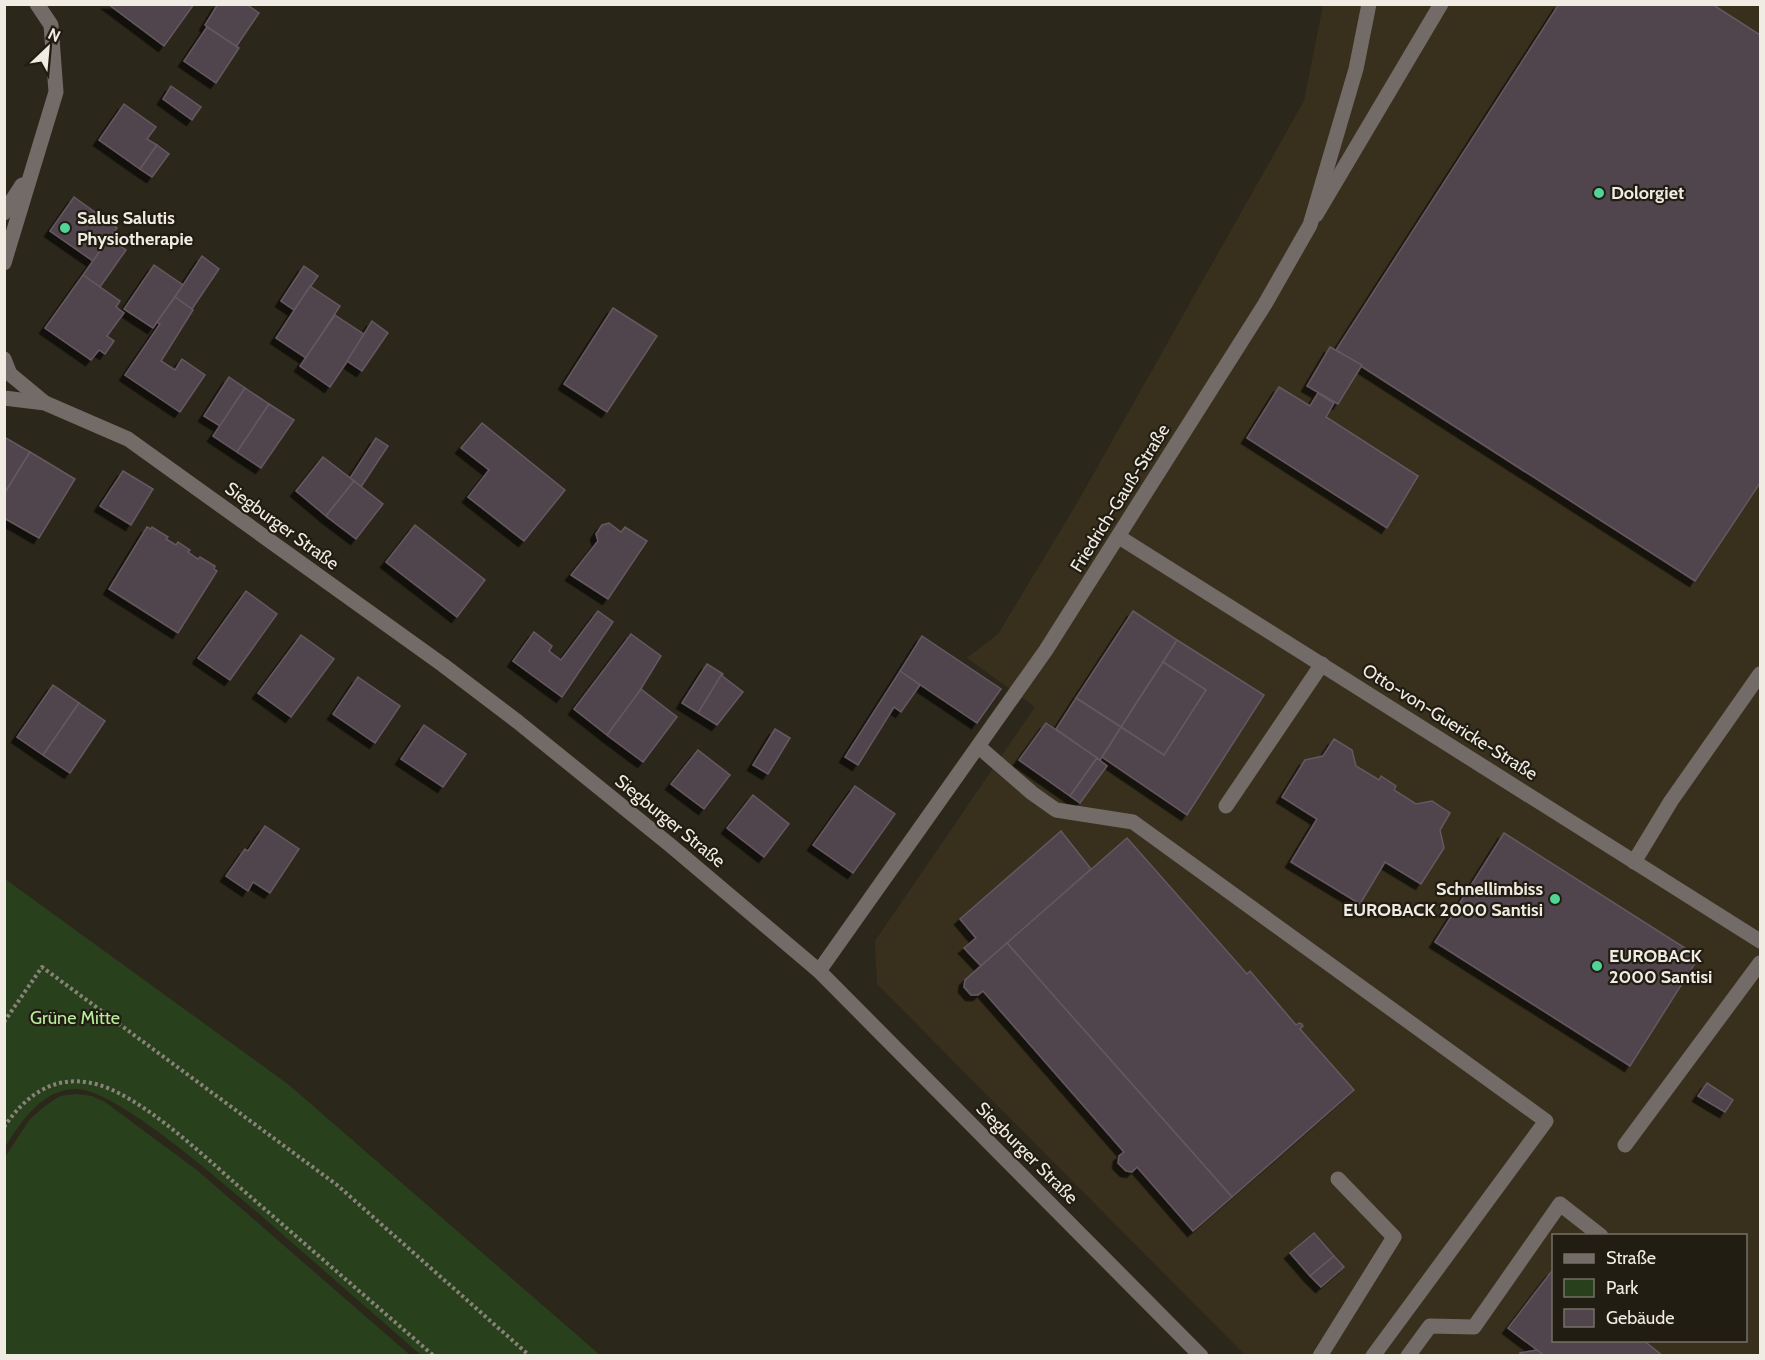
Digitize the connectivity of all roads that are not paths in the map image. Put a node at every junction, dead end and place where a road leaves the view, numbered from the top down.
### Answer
1 (37, 4) edge
2 (1369, 4) edge
3 (1441, 4) edge
4 (33, 168) junction
5 (4, 213) edge
6 (1310, 225) junction
7 (4, 263) edge
8 (4, 359) edge
9 (4, 398) edge
10 (45, 403) junction
11 (1119, 537) junction
12 (1322, 664) junction
13 (1761, 674) edge
14 (979, 747) junction
15 (1226, 806) dead end
16 (1634, 862) junction
17 (1761, 941) edge
18 (1761, 963) edge
19 (819, 971) junction
20 (1626, 1145) dead end
21 (1338, 1179) dead end
22 (1598, 1234) edge
23 (1202, 1356) edge
24 (1320, 1356) edge
25 (1373, 1356) edge
26 (1408, 1356) edge

1 - 4 street
2 - 6 street, Friedrich-Gauß-Straße
3 - 6 street
4 - 5 street
4 - 7 street
6 - 11 street, Friedrich-Gauß-Straße
8 - 10 street, Siegburger Straße
9 - 10 street, Siegburger Straße
10 - 19 street, Siegburger Straße
11 - 12 street, Otto-von-Guericke-Straße
11 - 14 street, Friedrich-Gauß-Straße
12 - 15 street
12 - 16 street, Otto-von-Guericke-Straße
13 - 16 street
14 - 19 street, Friedrich-Gauß-Straße
14 - 25 street
16 - 17 street, Otto-von-Guericke-Straße
18 - 20 street
19 - 23 street, Siegburger Straße
21 - 24 street
22 - 26 street

